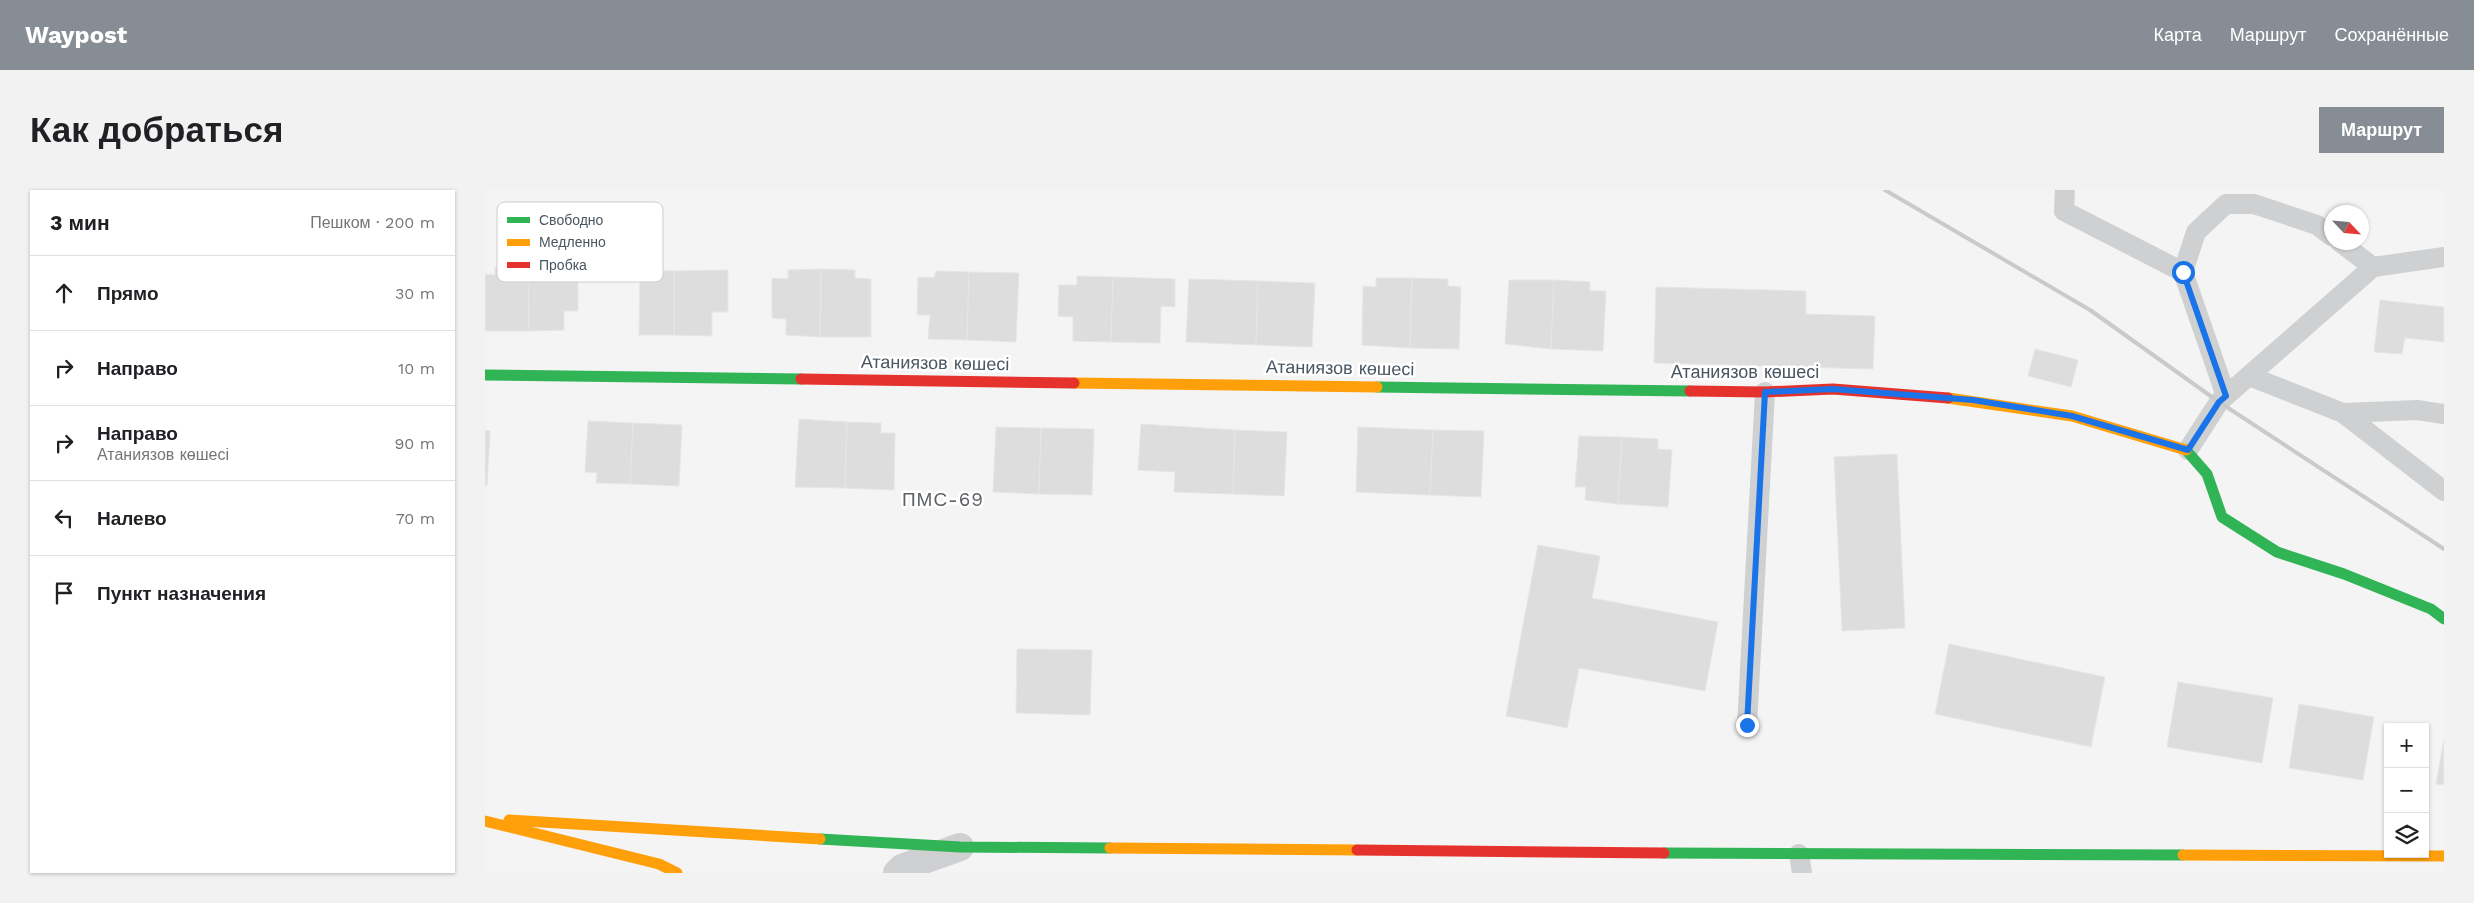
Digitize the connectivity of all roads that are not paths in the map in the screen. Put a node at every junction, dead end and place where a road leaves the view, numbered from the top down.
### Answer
1 (2065, 190) edge
2 (2324, 230) edge
3 (2350, 250) edge
4 (2444, 257) edge
5 (2373, 268) junction
6 (2183, 272) junction
7 (485, 375) edge
8 (2249, 376) junction
9 (1765, 392) junction
10 (2226, 396) junction
11 (2343, 413) junction
12 (2444, 414) edge
13 (2188, 450) junction
14 (2444, 491) edge
15 (2444, 619) edge
16 (1747, 725) dead end
17 (485, 820) edge
18 (960, 847) junction
19 (2444, 856) edge
20 (1801, 863) edge
21 (677, 873) edge
22 (897, 873) edge

1 - 6 lane
2 - 6 lane
3 - 5 lane
4 - 5 lane
5 - 8 lane
6 - 10 lane
7 - 9 main road, Атаниязов көшесі
8 - 10 lane
8 - 11 lane
9 - 13 main road, Атаниязов көшесі
9 - 16 lane
10 - 13 lane
11 - 12 lane
11 - 14 lane
13 - 15 main road
17 - 18 main road
17 - 21 main road
18 - 20 main road
18 - 22 street
19 - 20 main road

